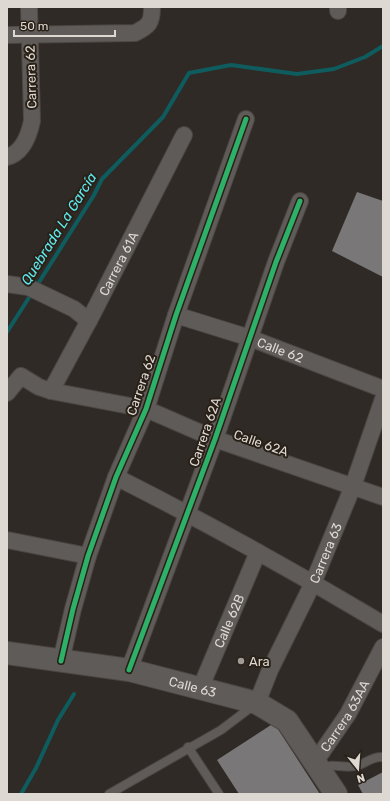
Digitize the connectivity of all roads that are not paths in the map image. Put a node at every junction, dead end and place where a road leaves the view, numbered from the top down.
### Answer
1 (28, 7) edge
2 (152, 7) edge
3 (29, 34) junction
4 (7, 35) edge
5 (246, 119) dead end
6 (184, 135) dead end
7 (7, 157) edge
8 (300, 201) dead end
9 (7, 284) edge
10 (176, 315) junction
11 (89, 321) junction
12 (250, 338) junction
13 (45, 389) junction
14 (383, 389) edge
15 (7, 393) edge
16 (383, 399) edge
17 (146, 409) junction
18 (215, 439) junction
19 (116, 477) junction
20 (353, 486) junction
21 (383, 497) edge
22 (188, 513) junction
23 (7, 540) edge
24 (258, 552) junction
25 (88, 556) junction
26 (313, 583) junction
27 (383, 624) edge
28 (383, 647) edge
29 (7, 653) edge
30 (61, 661) junction
31 (129, 670) junction
32 (200, 689) junction
33 (256, 703) junction
34 (188, 748) junction
35 (383, 757) edge
36 (318, 766) junction
37 (109, 794) edge
38 (219, 794) edge
39 (336, 794) edge

1 - 3 street, Carrera 62
2 - 3 street
3 - 4 street
3 - 7 street, Carrera 62
5 - 10 street, Carrera 62
6 - 11 street, Carrera 61A
8 - 12 street, Carrera 62A
9 - 11 street
10 - 12 street, Calle 62
10 - 17 street, Carrera 62
11 - 13 street, Carrera 61A
12 - 14 street, Calle 62
12 - 18 street, Carrera 62A
13 - 15 street
13 - 17 street, Calle 62A
16 - 20 street, Carrera 63
17 - 18 street, Calle 62A
17 - 19 street, Carrera 62
18 - 20 street, Calle 62A
18 - 22 street, Carrera 62A
19 - 22 street
19 - 25 street, Carrera 62
20 - 21 street, Calle 62A
20 - 26 street, Carrera 63
22 - 24 street
22 - 31 street, Carrera 62A
23 - 25 street
24 - 26 street
24 - 32 street, Calle 62B
25 - 30 street, Carrera 62
26 - 27 street
26 - 33 street, Carrera 63
28 - 36 street, Carrera 63AA
29 - 30 street, Calle 63
30 - 31 street, Calle 63
31 - 32 street, Calle 63
32 - 33 street, Calle 63
33 - 34 lane
33 - 36 street, Calle 63
34 - 37 lane
34 - 38 lane
35 - 36 lane
36 - 39 street, Calle 63

